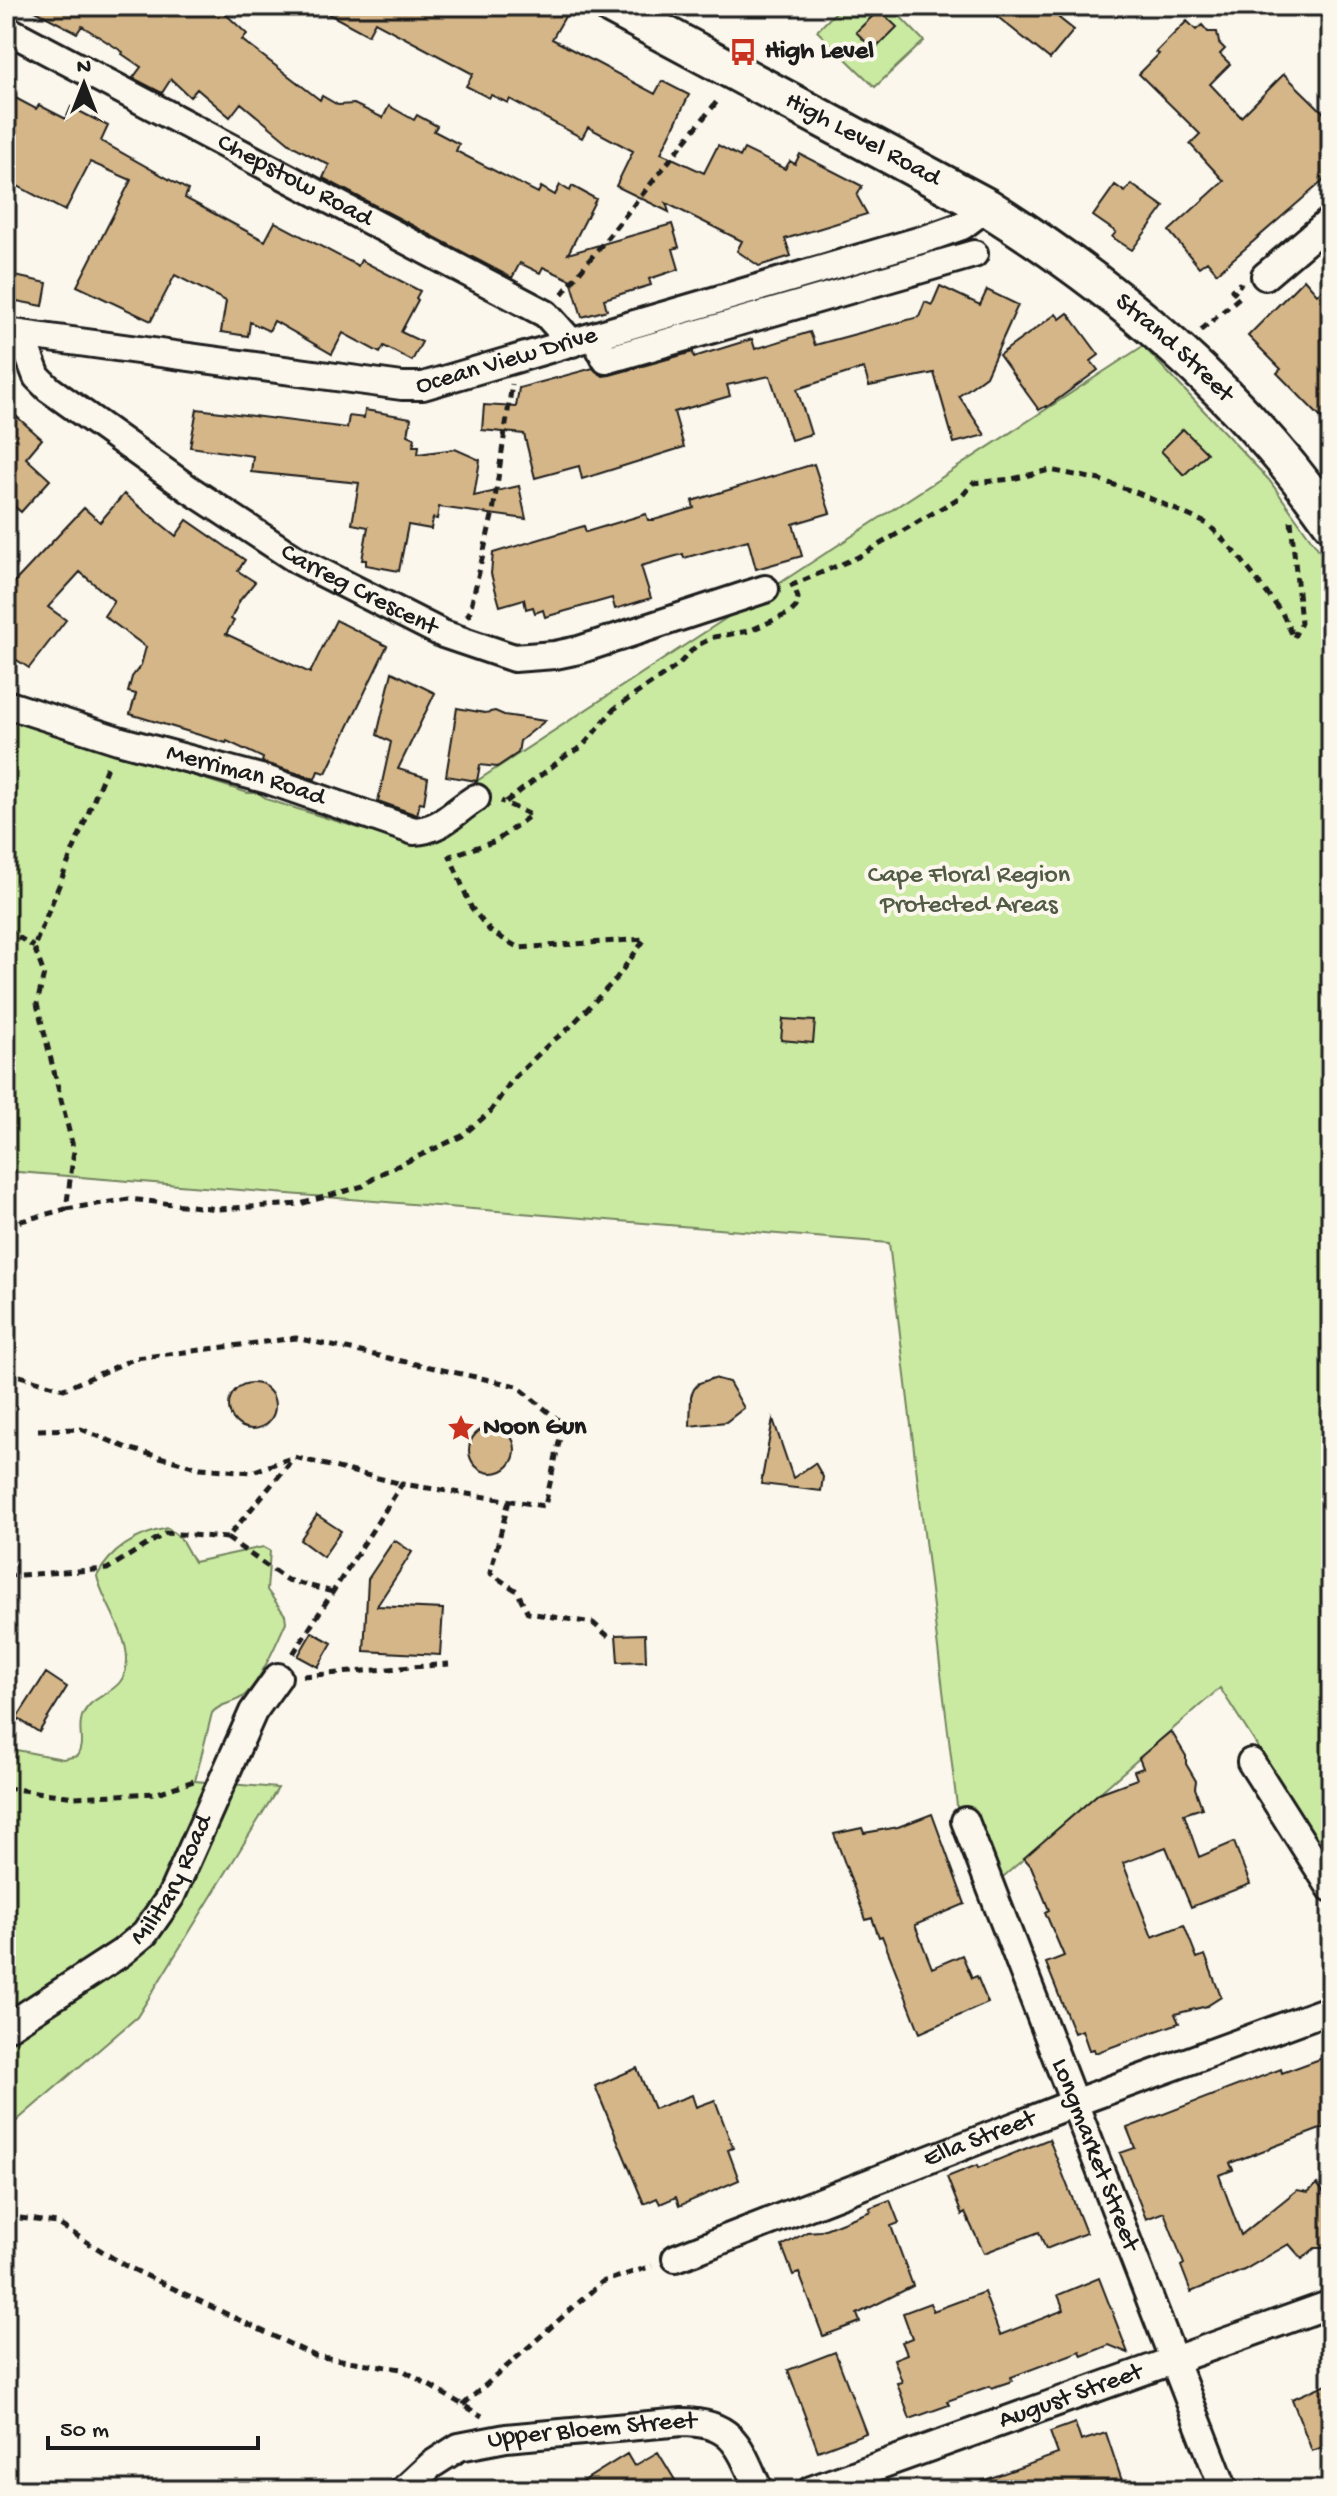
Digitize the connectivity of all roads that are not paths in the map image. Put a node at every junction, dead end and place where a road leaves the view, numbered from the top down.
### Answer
1 (612, 6) edge
2 (6, 29) edge
3 (987, 207) junction
4 (1331, 220) edge
5 (974, 254) dead end
6 (1265, 276) road end
7 (14, 334) edge
8 (583, 340) junction
9 (1321, 507) edge
10 (765, 589) road end
11 (6, 704) edge
12 (476, 798) road end
13 (278, 1677) road end
14 (1251, 1762) dead end
15 (965, 1821) dead end
16 (1331, 1888) edge
17 (1331, 2009) edge
18 (6, 2028) edge
19 (1074, 2103) junction
20 (676, 2258) road end
21 (1331, 2304) edge
22 (1173, 2361) junction
23 (404, 2490) edge
24 (759, 2490) edge
25 (811, 2490) edge
26 (1224, 2490) edge

1 - 3 street, High Level Road
2 - 8 street, Chepstow Road
3 - 8 street, Ocean View Drive
3 - 9 street, Strand Street
4 - 6 street
5 - 8 street, Chepstow Road
7 - 8 street, Ocean View Drive
7 - 10 street, Carreg Crescent
11 - 12 street, Merriman Road
13 - 18 street, Military Road
14 - 16 street
15 - 19 street, Longmarket Street
17 - 19 street, Ella Street
19 - 20 street, Ella Street
19 - 22 street, Longmarket Street
21 - 22 street, August Street
22 - 25 street, August Street
22 - 26 street, Longmarket Street
23 - 24 street, Upper Bloem Street

